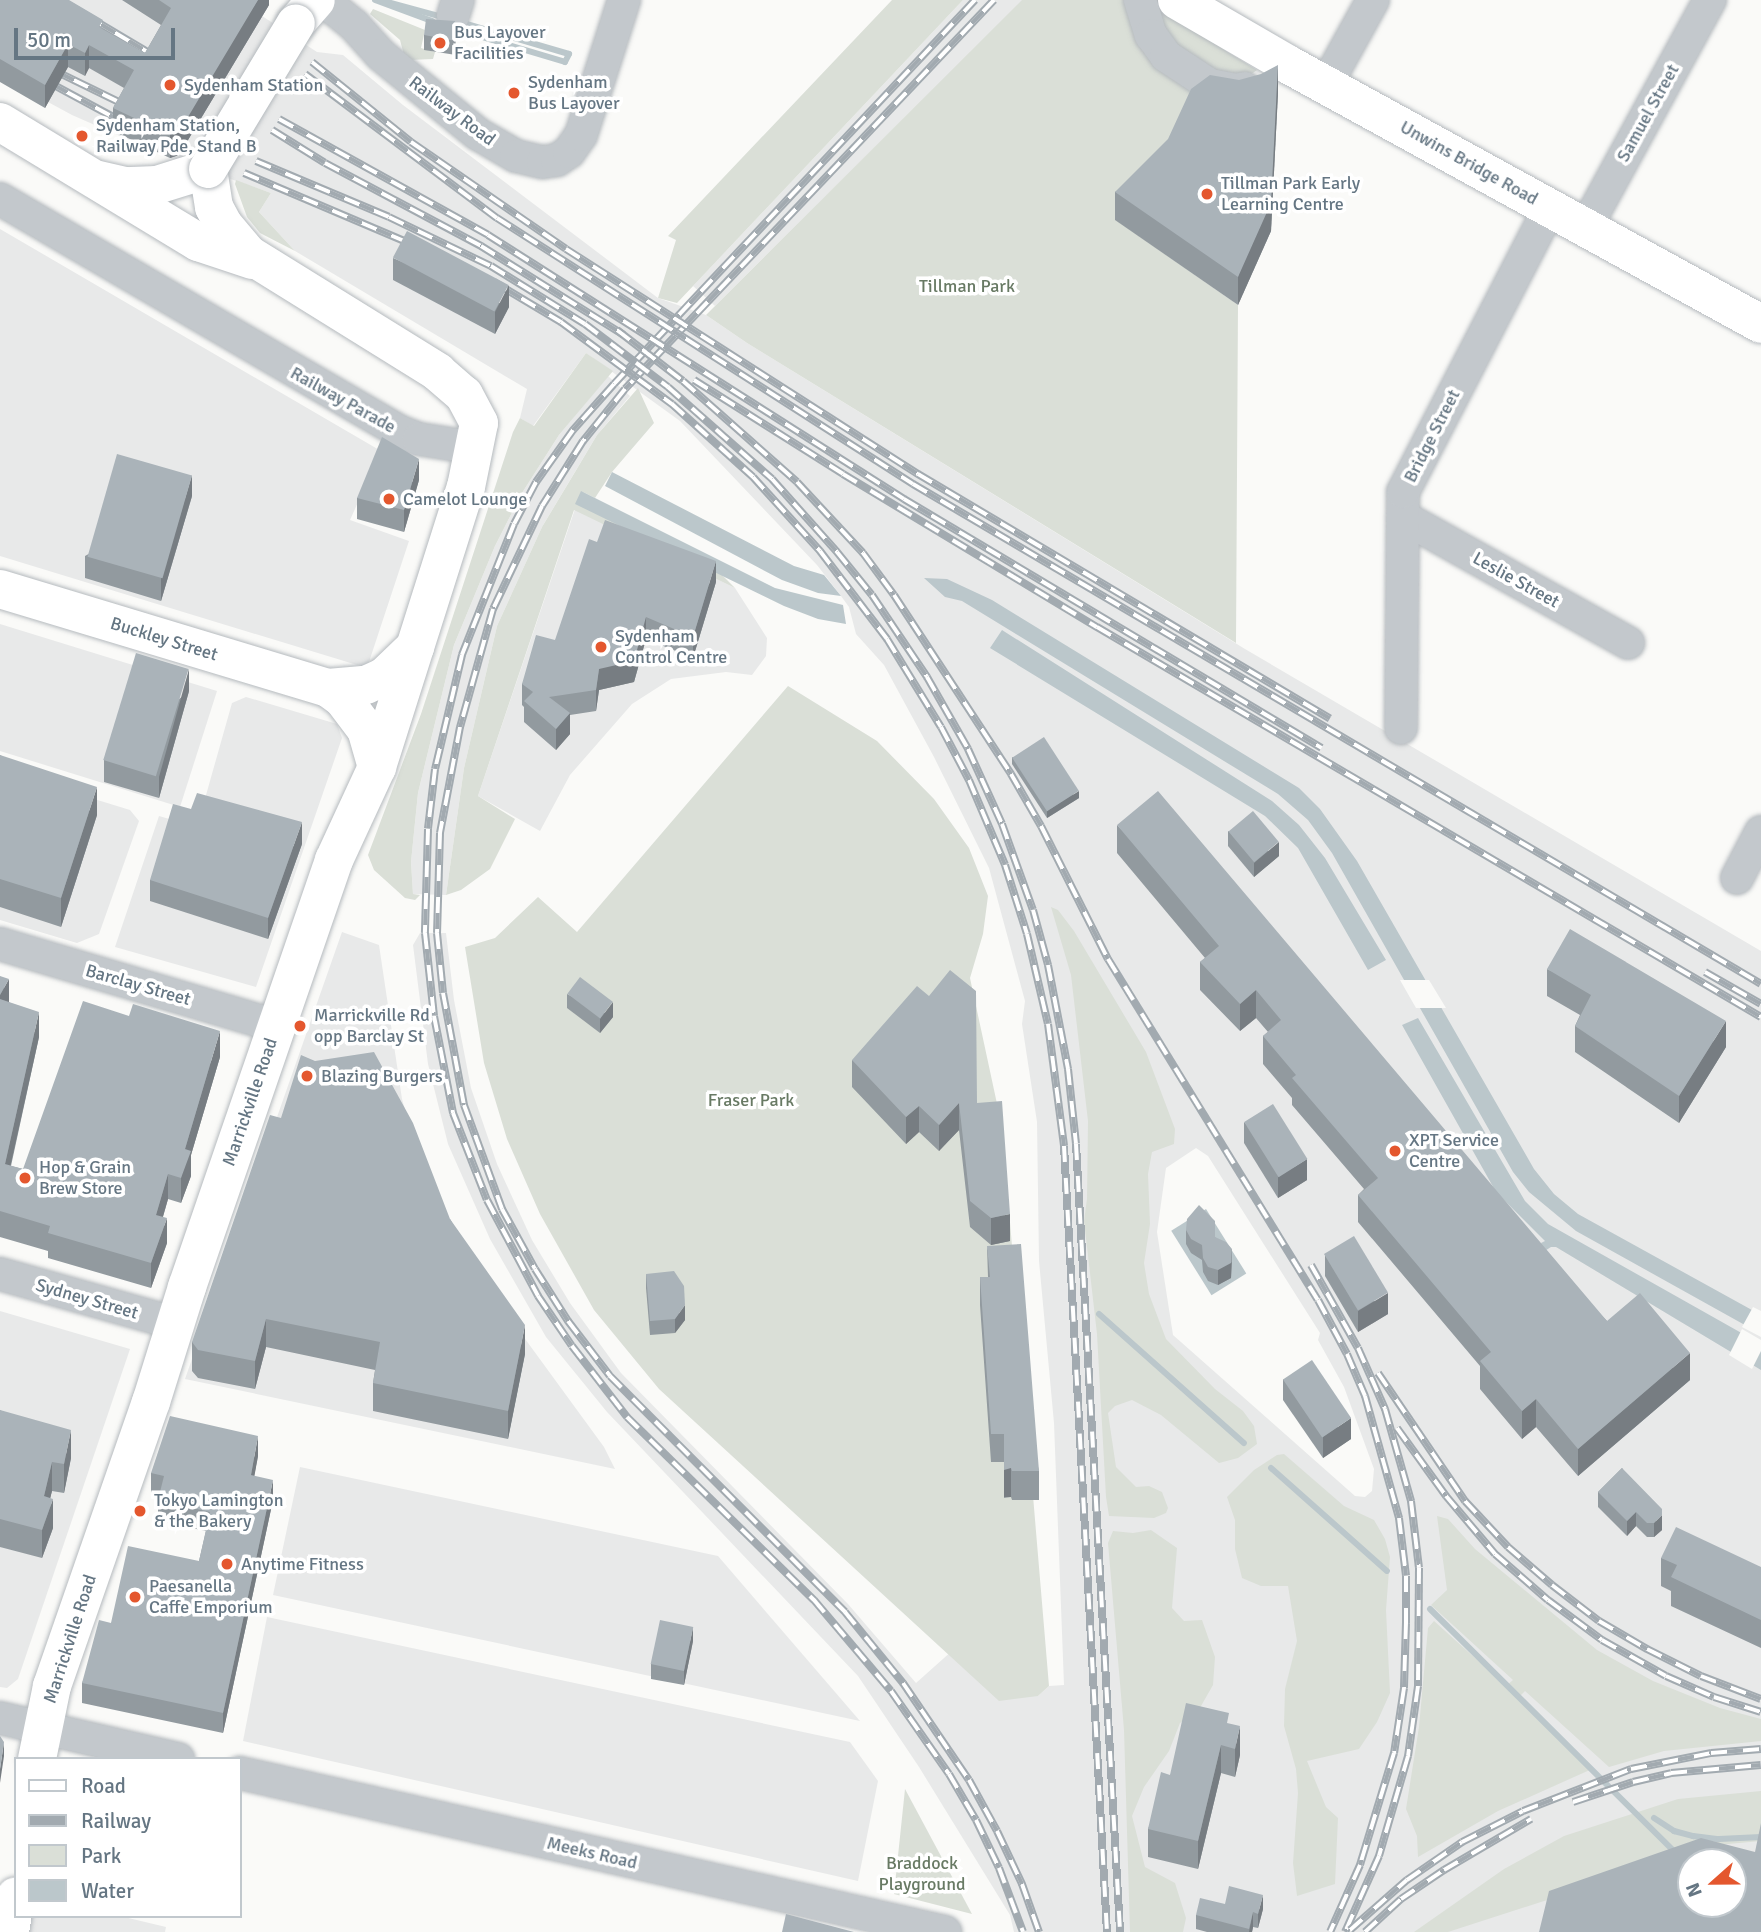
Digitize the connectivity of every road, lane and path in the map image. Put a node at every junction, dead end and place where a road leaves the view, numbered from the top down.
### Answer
1 (624, 0) edge
2 (1140, 0) edge
3 (1177, 0) edge
4 (1373, 0) edge
5 (1710, 0) edge
6 (312, 8) edge
7 (1289, 65) junction
8 (1326, 85) junction
9 (0, 122) edge
10 (208, 169) junction
11 (98, 180) junction
12 (0, 199) edge
13 (1550, 207) junction
14 (1586, 227) junction
15 (264, 265) junction
16 (1761, 324) edge
17 (475, 448) junction
18 (1403, 517) junction
19 (0, 589) edge
20 (1628, 643) dead end
21 (415, 648) junction
22 (328, 688) junction
23 (1401, 728) dead end
24 (377, 767) junction
25 (1761, 832) edge
26 (1737, 878) dead end
27 (0, 944) edge
28 (277, 1026) junction
29 (0, 1274) edge
30 (174, 1323) junction
31 (0, 1718) edge
32 (40, 1743) edge
33 (161, 1757) edge
34 (242, 1773) edge
35 (14, 1908) edge
36 (10, 1932) edge
37 (944, 1932) edge

1 - 6 street, Railway Road
2 - 7 street
3 - 7 main road, Unwins Bridge Road
4 - 8 street
5 - 14 street, Samuel Street
6 - 10 main road, bridge
7 - 8 main road, Unwins Bridge Road
8 - 13 main road, Unwins Bridge Road
9 - 11 main road
10 - 11 main road
10 - 15 main road
11 - 15 main road
12 - 17 street, Railway Parade
13 - 14 main road, Unwins Bridge Road
13 - 18 street, Bridge Street
14 - 16 main road, Unwins Bridge Road
15 - 17 main road
17 - 21 main road, Marrickville Road
18 - 20 street, Leslie Street
18 - 23 street, Bridge Street
19 - 22 main road, Buckley Street
21 - 22 main road, Buckley Street
21 - 24 main road, Marrickville Road
22 - 24 main road, Buckley Street
24 - 28 main road, Marrickville Road
25 - 26 street
27 - 28 street, Barclay Street
28 - 30 main road, Marrickville Road
29 - 30 street, Sydney Street
30 - 32 main road, Marrickville Road
31 - 32 street
32 - 33 street
34 - 37 street, Meeks Road
35 - 36 main road

